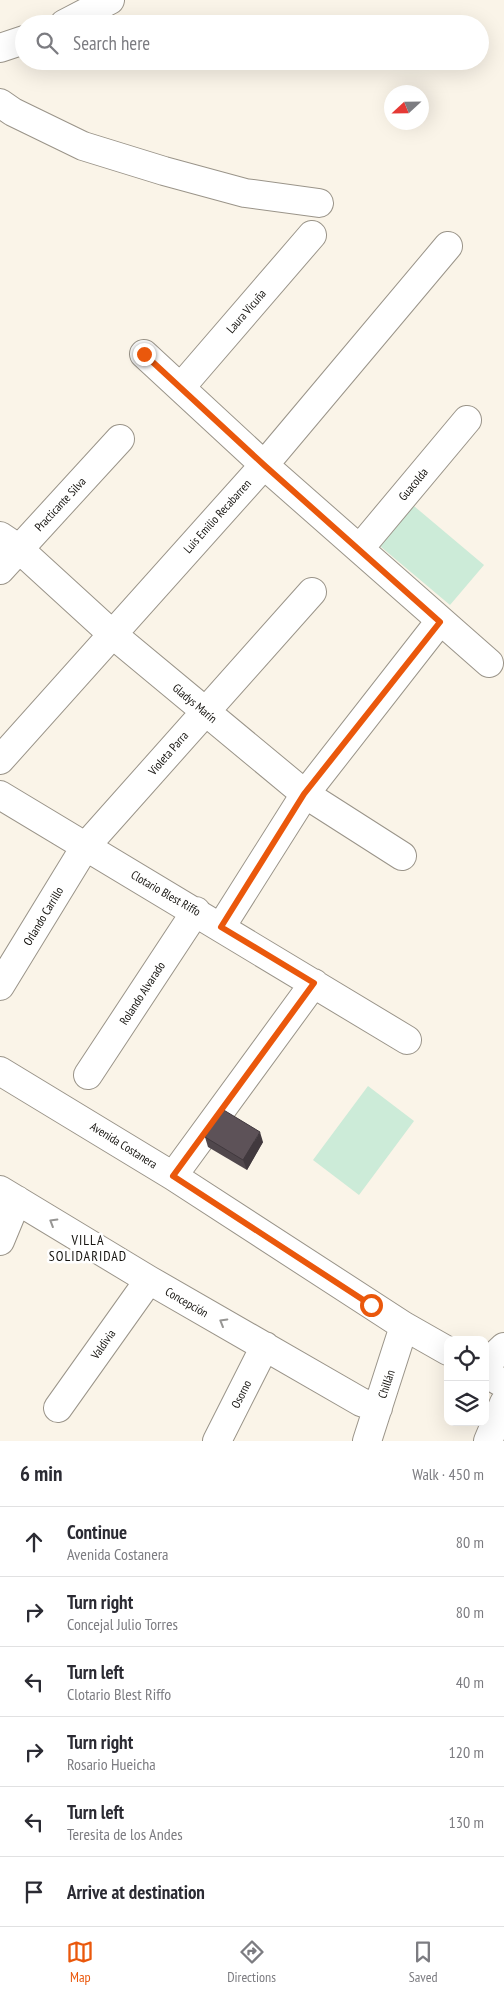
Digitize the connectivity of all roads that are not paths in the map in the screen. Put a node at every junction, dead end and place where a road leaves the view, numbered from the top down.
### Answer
1 (110, 0) edge
2 (81, 15) edge
3 (15, 43) edge
4 (0, 48) edge
5 (0, 103) edge
6 (319, 203) dead end
7 (312, 235) dead end
8 (448, 246) dead end
9 (144, 354) dead end
10 (181, 387) junction
11 (467, 420) dead end
12 (120, 439) dead end
13 (264, 465) junction
14 (9, 542) edge
15 (360, 548) junction
16 (0, 570) edge
17 (312, 592) dead end
18 (440, 622) junction
19 (111, 633) junction
20 (490, 663) dead end
21 (204, 712) junction
22 (0, 760) edge
23 (304, 794) junction
24 (0, 795) edge
25 (85, 846) junction
26 (402, 856) dead end
27 (196, 911) junction
28 (221, 927) junction
29 (314, 983) junction
30 (0, 986) edge
31 (407, 1040) dead end
32 (0, 1071) edge
33 (88, 1076) dead end
34 (173, 1176) junction
35 (9, 1195) edge
36 (0, 1241) edge
37 (148, 1280) junction
38 (404, 1326) junction
39 (265, 1346) junction
40 (504, 1347) edge
41 (444, 1349) edge
42 (489, 1361) edge
43 (489, 1375) edge
44 (504, 1384) edge
45 (504, 1403) edge
46 (58, 1408) dead end
47 (378, 1408) junction
48 (217, 1441) edge
49 (367, 1441) edge
50 (488, 1441) edge

1 - 2 street
3 - 4 street
5 - 6 street
7 - 10 street, Laura Vicuña
8 - 13 street, Luis Emilio Recabarren
9 - 10 street
10 - 13 street
11 - 15 street, Guacolda
12 - 14 street, Practicante Silva
13 - 15 street
13 - 19 street, Luis Emilio Recabarren
14 - 16 street, Practicante Silva
14 - 19 street, Gladys Marín
15 - 18 street
17 - 21 street, Violeta Parra
18 - 20 street
18 - 23 street
19 - 21 street, Gladys Marín
19 - 22 street, Luis Emilio Recabarren
21 - 23 street, Gladys Marín
21 - 25 street, Violeta Parra
23 - 26 street, Gladys Marín
23 - 28 street
24 - 25 street, Clotario Blest Riffo
25 - 27 street, Clotario Blest Riffo
25 - 30 street, Orlando Carrillo
27 - 28 street, Clotario Blest Riffo
27 - 33 street, Rolando Alvarado
28 - 29 street, Clotario Blest Riffo
29 - 31 street, Clotario Blest Riffo
29 - 34 street
32 - 34 street, Avenida Costanera
34 - 38 street, Avenida Costanera
35 - 36 street
37 -> 35 street, Concepción
39 -> 37 street, Concepción
37 - 46 street, Valdivia
38 - 41 street, Avenida Costanera
38 - 47 street, Chillán
39 - 47 street, Concepción
39 - 48 street, Osorno
40 - 42 street
43 - 44 street
45 - 50 street
47 - 49 street, Chillán

